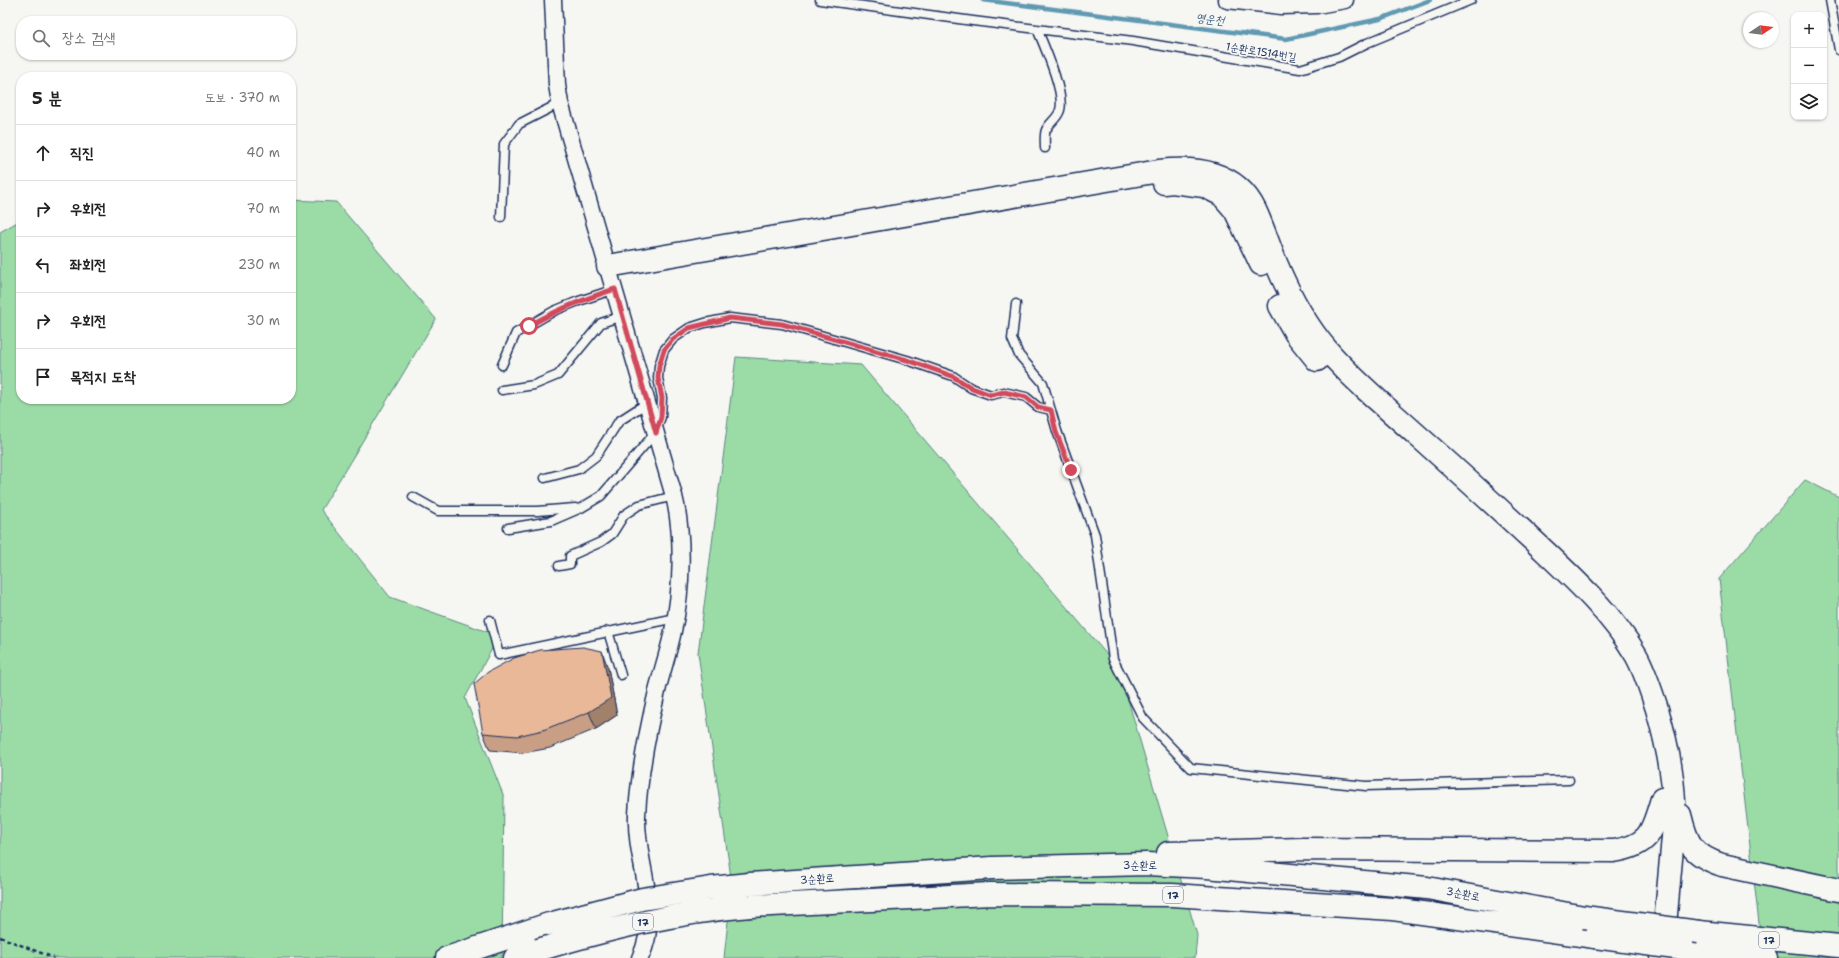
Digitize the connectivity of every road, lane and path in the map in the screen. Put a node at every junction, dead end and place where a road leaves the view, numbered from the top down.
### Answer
1 (554, 0) edge
2 (820, 0) edge
3 (1227, 0) edge
4 (1345, 0) edge
5 (1471, 0) edge
6 (1830, 0) edge
7 (1037, 29) junction
8 (1839, 50) edge
9 (560, 103) junction
10 (1045, 148) dead end
11 (501, 217) dead end
12 (611, 277) junction
13 (1016, 304) dead end
14 (622, 316) junction
15 (502, 365) dead end
16 (502, 390) dead end
17 (647, 403) junction
18 (1051, 410) junction
19 (656, 433) junction
20 (545, 478) dead end
21 (674, 496) junction
22 (413, 497) dead end
23 (582, 508) junction
24 (508, 528) dead end
25 (559, 566) dead end
26 (675, 618) junction
27 (490, 620) dead end
28 (608, 631) junction
29 (621, 675) dead end
30 (1569, 780) dead end
31 (1668, 797) junction
32 (1012, 868) junction
33 (1839, 890) edge
34 (0, 937) edge
35 (1839, 946) edge
36 (1683, 949) junction
37 (54, 958) edge
38 (447, 958) edge
39 (515, 958) edge
40 (640, 958) edge
41 (1649, 958) edge
42 (1662, 958) edge
43 (1708, 958) edge
44 (1766, 958) edge

1 - 9 street
2 - 7 lane, 1순환로1514번길
3 - 4 street
5 - 7 lane, 1순환로1514번길
6 - 8 lane
7 - 10 lane
9 - 11 lane
9 - 12 street
12 - 14 street
12 - 15 lane
12 - 31 highway
13 - 18 lane
14 - 16 lane
14 - 17 street
17 - 19 street
17 - 20 lane
18 - 19 lane
18 - 30 lane
19 - 21 street
19 - 23 lane
21 - 25 lane
21 - 26 street
22 - 23 lane
23 - 24 lane
26 - 28 lane
26 - 40 street
27 - 28 lane
28 - 29 lane
31 - 32 highway
31 - 33 highway
31 - 41 highway
31 - 42 highway
32 - 35 highway, 3순환로 / 17, bridge
32 - 38 highway, 3순환로 / 17, bridge
34 - 37 path
36 - 39 highway, 3순환로 / 17, bridge
36 - 43 highway
36 - 44 highway, 3순환로 / 17

